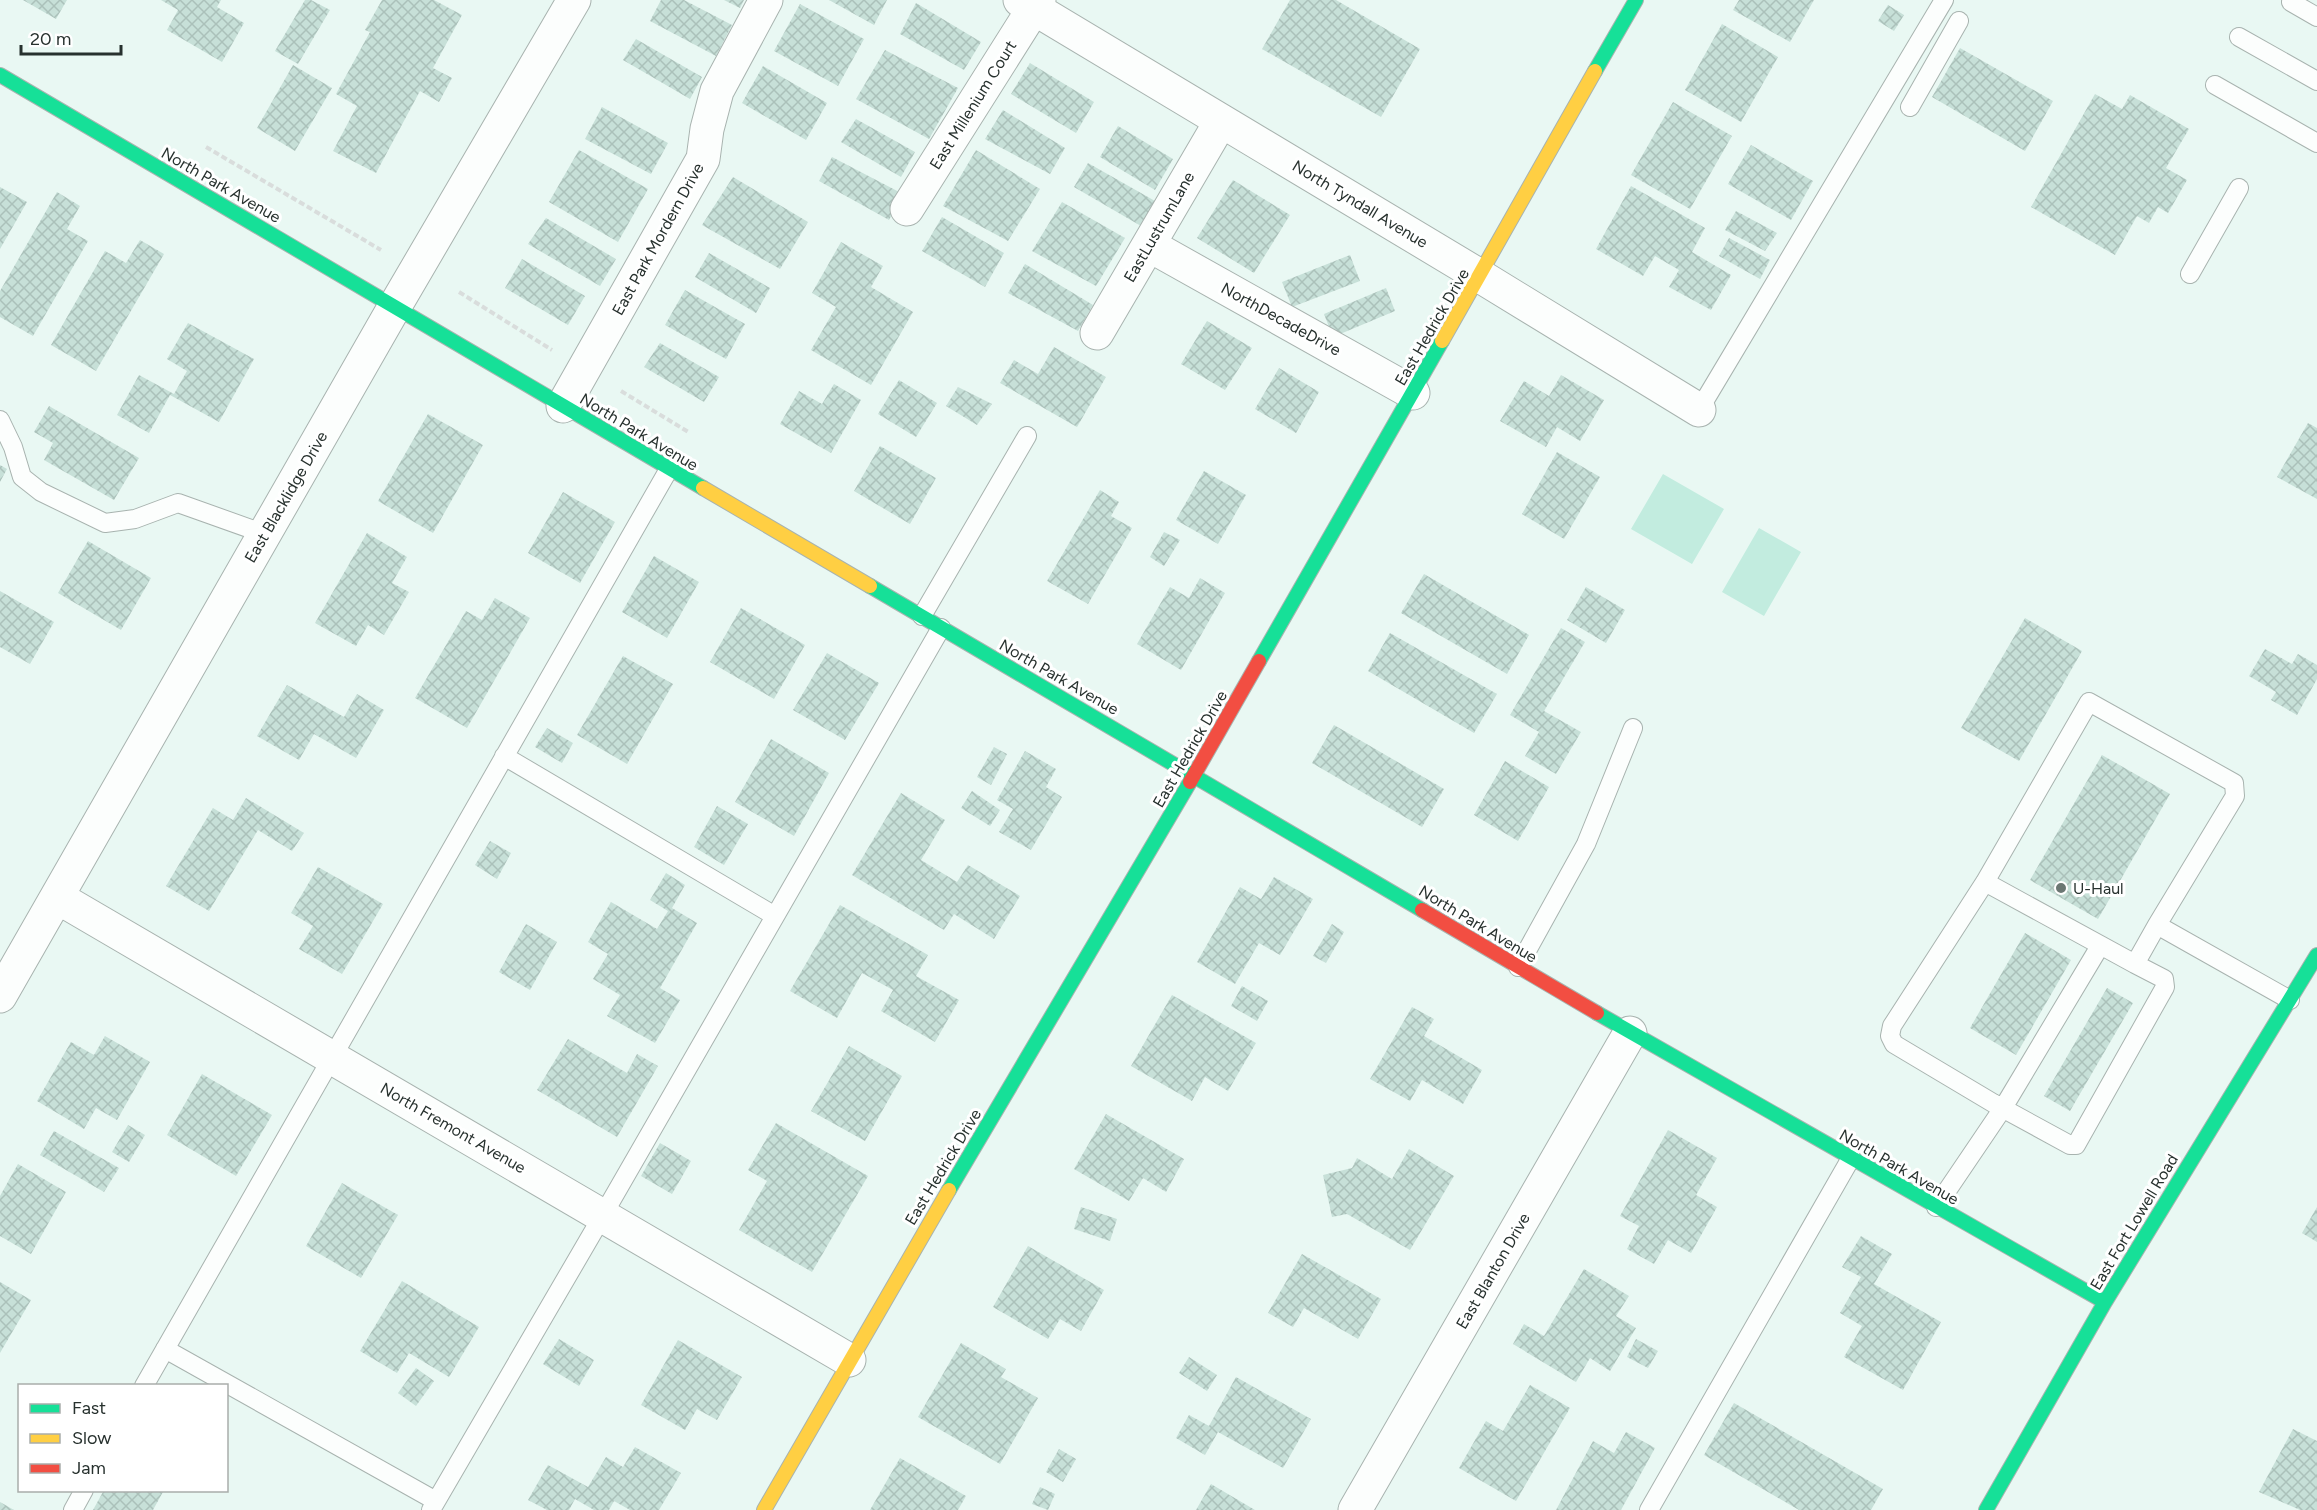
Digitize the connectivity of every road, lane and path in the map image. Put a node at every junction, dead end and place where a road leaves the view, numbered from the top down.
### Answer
1 (574, 0) edge
2 (766, 0) edge
3 (1636, 0) edge
4 (1944, 0) edge
5 (2292, 0) edge
6 (1031, 3) edge
7 (2317, 17) edge
8 (1959, 21) dead end
9 (2239, 36) dead end
10 (0, 75) edge
11 (2317, 81) edge
12 (2215, 85) dead end
13 (1910, 107) dead end
14 (1221, 121) junction
15 (2317, 143) edge
16 (206, 147) dead end
17 (2239, 188) dead end
18 (907, 209) dead end
19 (1149, 245) junction
20 (381, 250) dead end
21 (2190, 274) dead end
22 (1480, 276) junction
23 (459, 292) dead end
24 (395, 306) junction
25 (1097, 333) dead end
26 (552, 350) dead end
27 (621, 391) dead end
28 (1413, 393) junction
29 (563, 406) junction
30 (1699, 410) joint
31 (0, 420) edge
32 (690, 434) dead end
33 (1027, 436) dead end
34 (669, 469) junction
35 (265, 534) junction
36 (922, 616) junction
37 (941, 628) junction
38 (1633, 728) dead end
39 (504, 756) junction
40 (1194, 775) junction
41 (1984, 882) junction
42 (57, 897) junction
43 (775, 916) junction
44 (2157, 925) junction
45 (2100, 946) junction
46 (2317, 955) edge
47 (2135, 964) junction
48 (1518, 967) junction
49 (2, 989) edge
50 (2290, 1000) junction
51 (1630, 1033) junction
52 (331, 1056) junction
53 (2003, 1108) junction
54 (1851, 1158) junction
55 (1936, 1207) junction
56 (603, 1215) junction
57 (2105, 1302) junction
58 (165, 1349) junction
59 (849, 1360) junction
60 (145, 1384) edge
61 (225, 1384) edge
62 (228, 1386) edge
63 (83, 1492) edge
64 (434, 1506) edge
65 (74, 1510) edge
66 (765, 1510) edge
67 (1355, 1510) edge
68 (1649, 1510) edge
69 (1986, 1510) edge

1 - 24 street, East Blacklidge Drive
2 - 29 street, East Park Mordern Drive
3 - 22 street, East Hedrick Drive
4 - 30 lane
5 - 7 lane
6 - 14 street, North Tyndall Avenue
6 - 18 street, East Millenium Court
8 - 13 lane
9 - 11 lane
10 - 24 street, North Park Avenue
12 - 15 lane
14 - 19 street, EastLustrumLane
14 - 22 street, North Tyndall Avenue
16 - 20 path
17 - 21 lane
19 - 25 street, EastLustrumLane
19 - 28 street, NorthDecadeDrive
22 - 28 street, East Hedrick Drive
22 - 30 street, North Tyndall Avenue
23 - 26 path
24 - 29 street, North Park Avenue
24 - 35 street, East Blacklidge Drive
27 - 32 path
28 - 40 street, East Hedrick Drive
29 - 34 street, North Park Avenue
31 - 35 lane
33 - 36 lane
34 - 36 street, North Park Avenue
34 - 39 lane
35 - 42 street, East Blacklidge Drive
36 - 37 street, North Park Avenue
37 - 40 street, North Park Avenue
37 - 43 lane
38 - 48 lane
39 - 43 lane
39 - 52 lane
40 - 48 street, North Park Avenue
40 - 59 street, East Hedrick Drive
41 - 44 lane
41 - 45 lane
41 - 53 lane
42 - 49 street, East Blacklidge Drive
42 - 52 street, North Fremont Avenue
43 - 56 lane
44 - 47 lane
44 - 50 lane
45 - 47 lane
45 - 53 lane
46 - 50 street, East Fort Lowell Road
47 - 53 lane
48 - 51 street, North Park Avenue
50 - 57 street, East Fort Lowell Road
51 - 54 street, North Park Avenue
51 - 67 street, East Blanton Drive
52 - 56 street, North Fremont Avenue
52 - 58 lane
53 - 55 lane
54 - 55 street, North Park Avenue
54 - 68 lane
55 - 57 street, North Park Avenue
56 - 59 street, North Fremont Avenue
56 - 64 lane
57 - 69 street, East Fort Lowell Road
58 - 60 lane
58 - 61 lane
59 - 66 street, East Hedrick Drive
62 - 64 lane
63 - 65 lane

